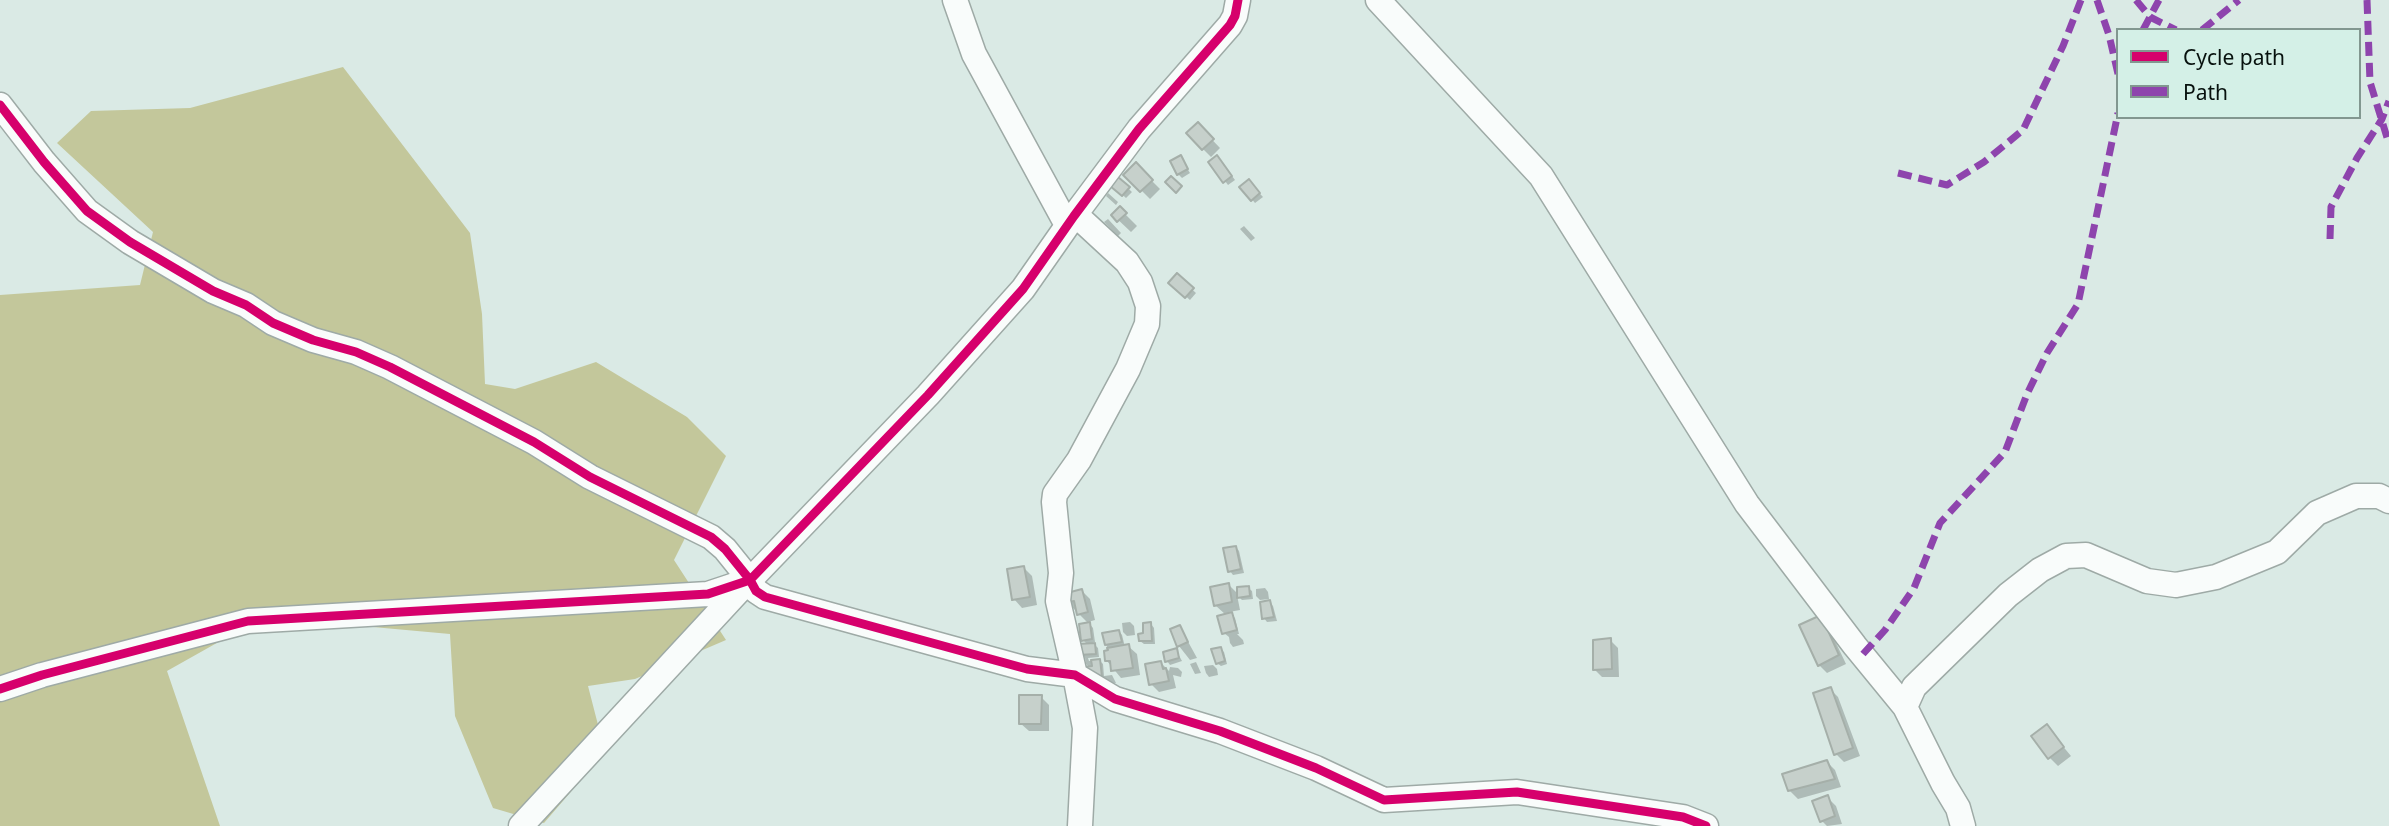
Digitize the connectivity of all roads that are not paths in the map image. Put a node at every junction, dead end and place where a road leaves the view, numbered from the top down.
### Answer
1 (955, 0) edge
2 (1238, 0) edge
3 (1378, 0) edge
4 (0, 105) edge
5 (1071, 220) junction
6 (2389, 500) edge
7 (750, 579) junction
8 (1075, 675) junction
9 (0, 689) edge
10 (1905, 707) junction
11 (521, 826) edge
12 (1080, 826) edge
13 (1706, 826) edge
14 (1963, 826) edge

1 - 5 street
2 - 5 street
3 - 10 street
4 - 7 street
5 - 7 street
5 - 8 street
6 - 10 street
7 - 8 street
7 - 9 street
7 - 11 street
8 - 12 street
8 - 13 street
10 - 14 street

